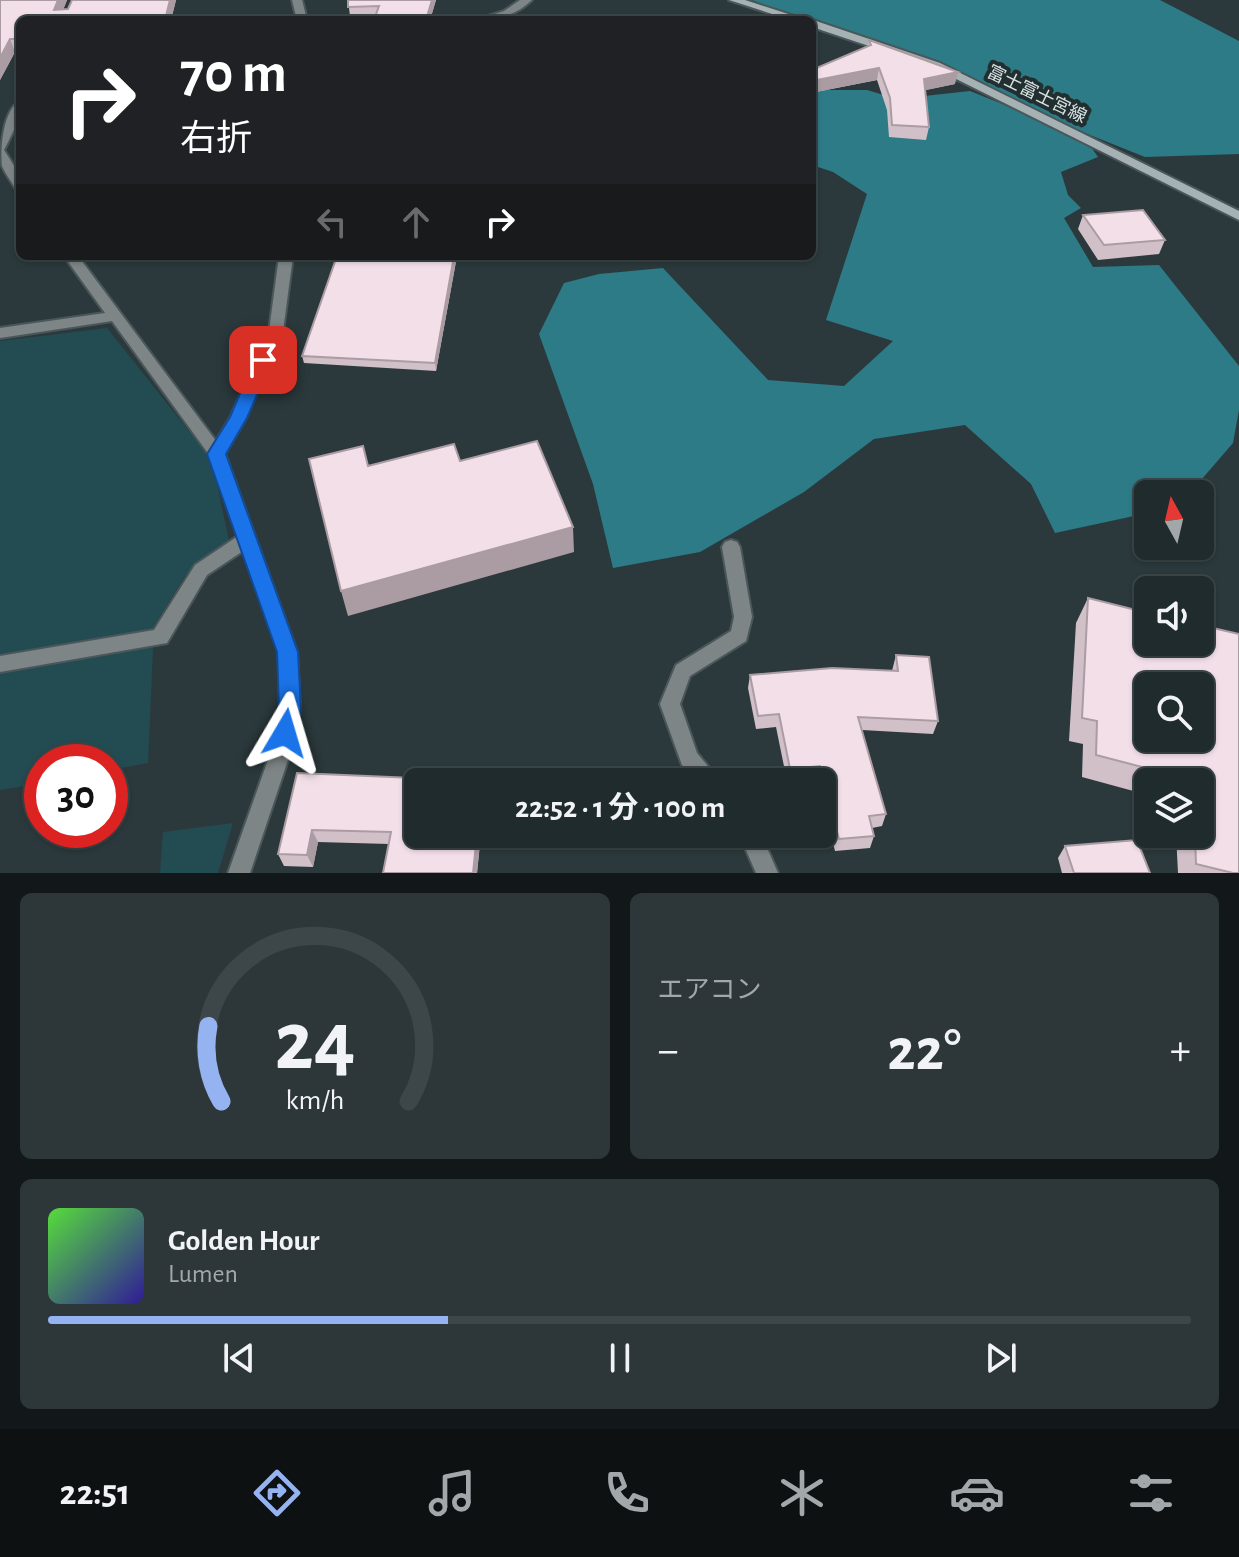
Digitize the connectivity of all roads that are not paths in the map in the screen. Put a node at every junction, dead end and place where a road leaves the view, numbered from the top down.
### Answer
1 (527, 0) edge
2 (734, 0) edge
3 (496, 16) edge
4 (788, 16) edge
5 (816, 24) edge
6 (5, 122) edge
7 (0, 151) edge
8 (16, 178) edge
9 (1239, 216) edge
10 (74, 260) edge
11 (285, 260) edge
12 (115, 316) junction
13 (0, 333) edge
14 (217, 454) junction
15 (246, 540) junction
16 (731, 547) dead end
17 (0, 664) edge
18 (698, 768) edge
19 (756, 848) edge
20 (239, 873) edge
21 (767, 873) edge

1 - 3 street
2 - 4 main road
5 - 9 main road, 富士富士宮線
6 - 7 street
7 - 8 street
10 - 12 street
11 - 14 street
12 - 13 street
12 - 14 street
14 - 15 street
15 - 17 street
15 - 20 street
16 - 18 street
19 - 21 street

